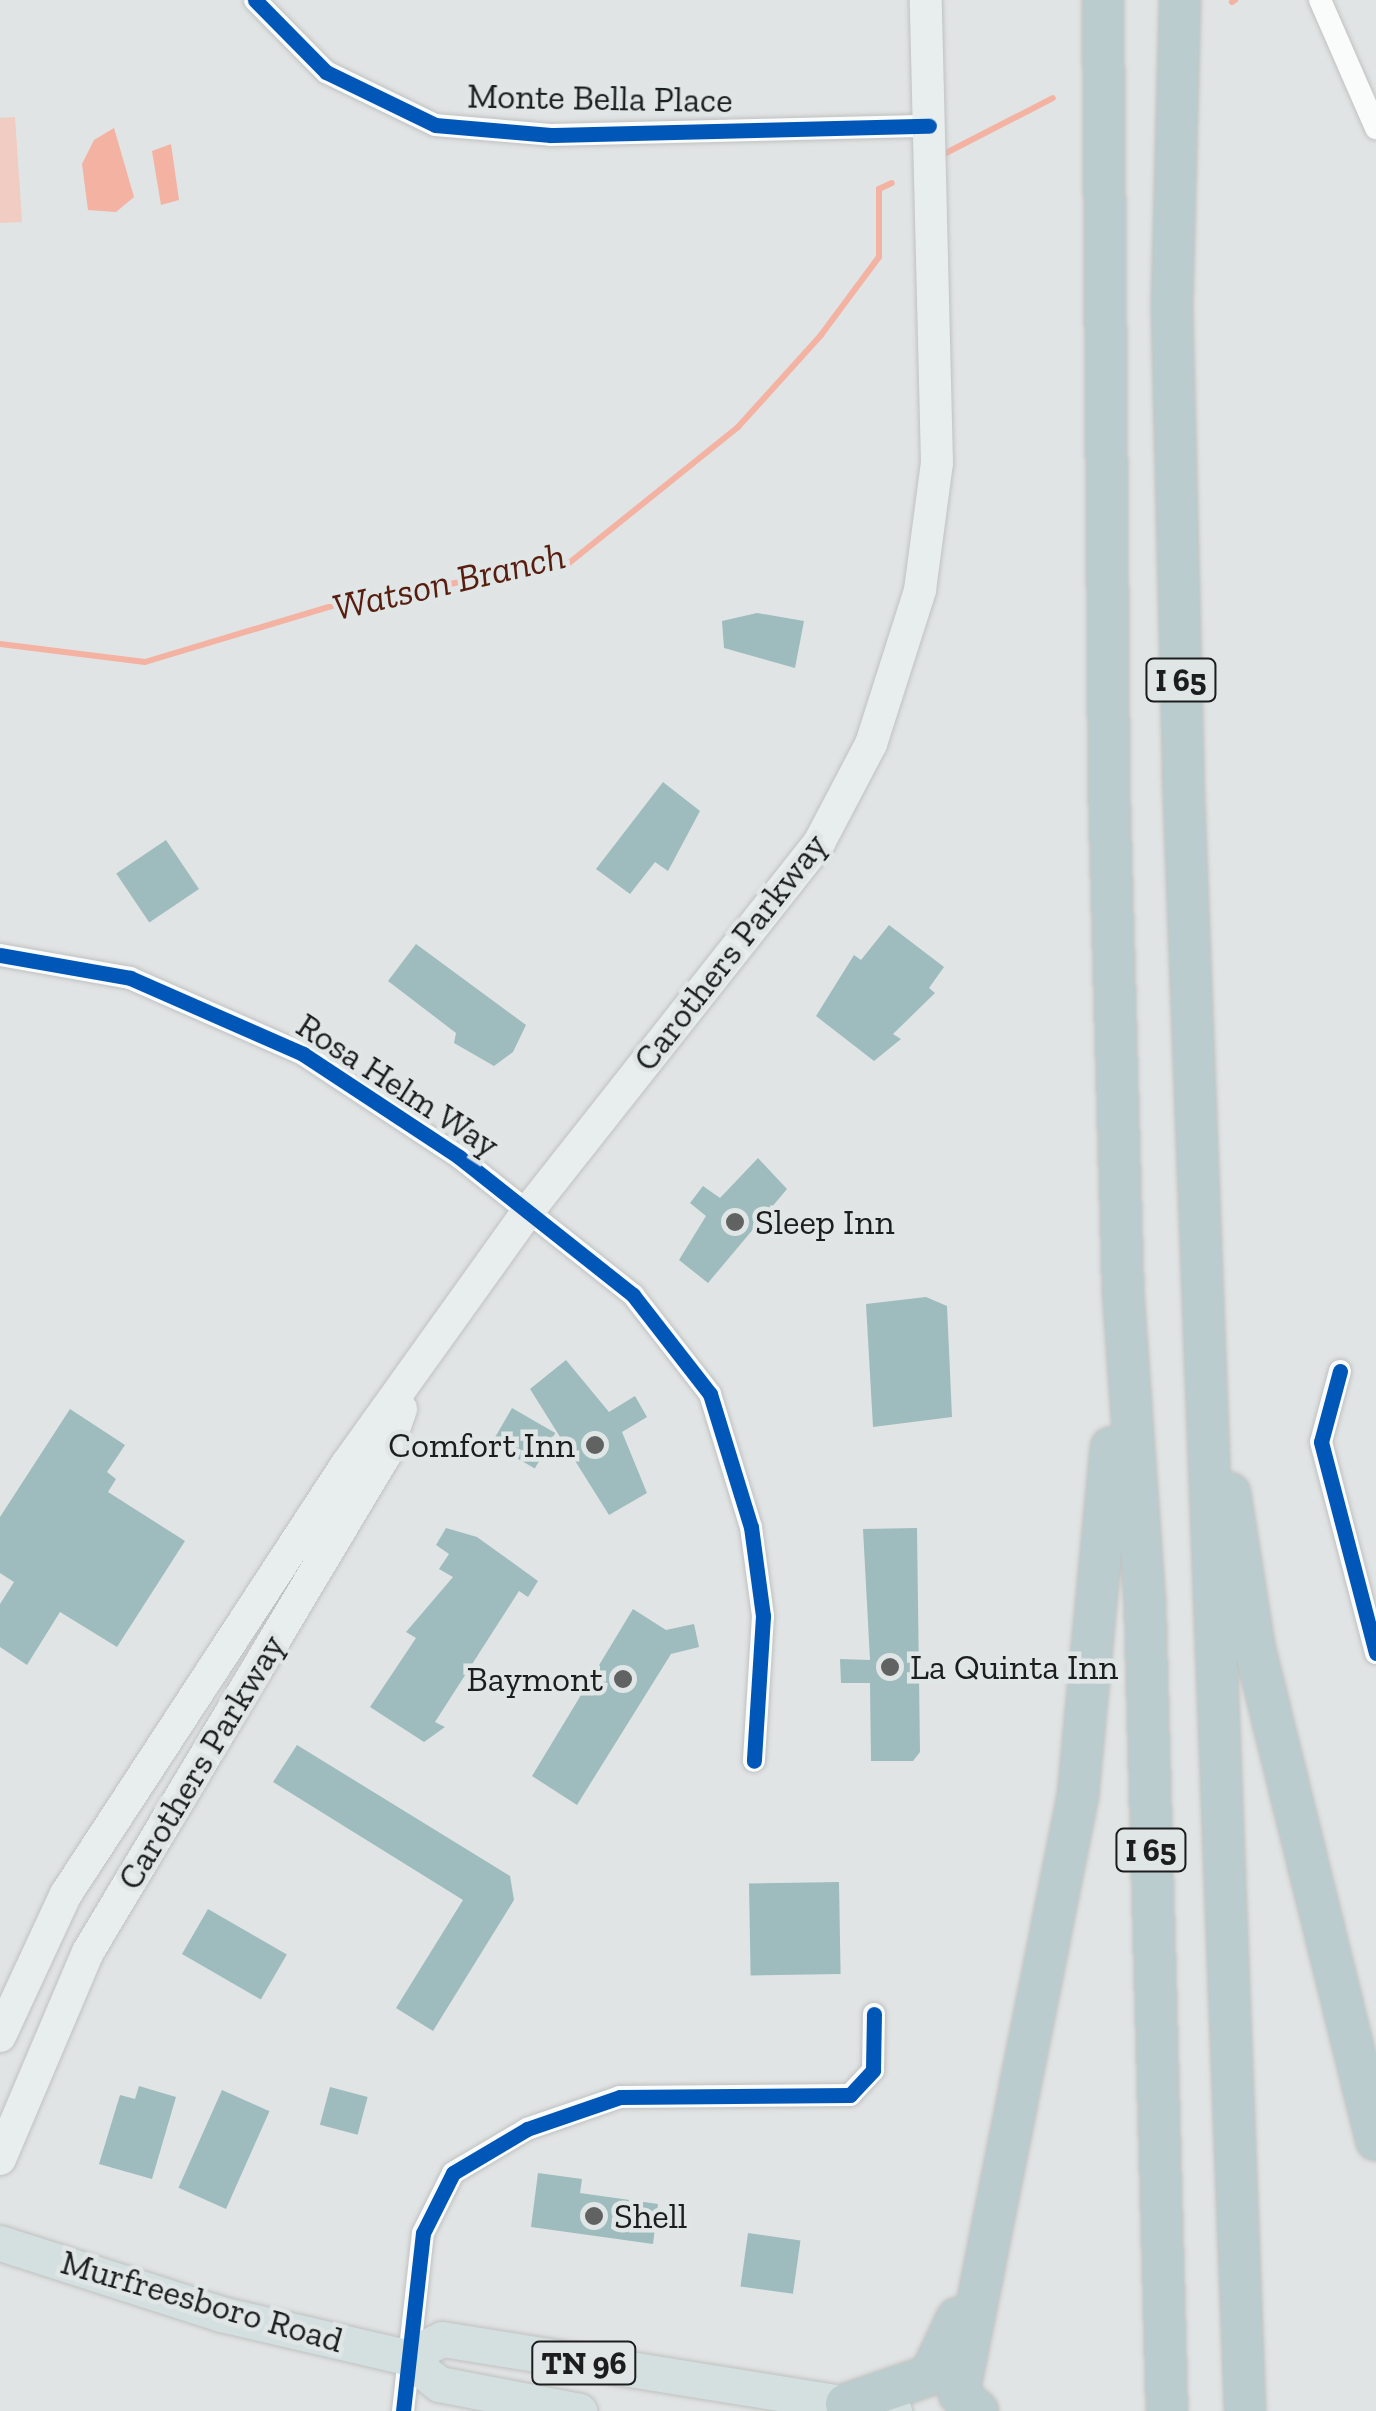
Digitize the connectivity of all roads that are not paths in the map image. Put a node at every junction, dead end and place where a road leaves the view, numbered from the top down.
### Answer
1 (254, 0) edge
2 (926, 0) edge
3 (1103, 0) edge
4 (1180, 0) edge
5 (1320, 0) edge
6 (929, 126) junction
7 (1376, 128) edge
8 (0, 955) edge
9 (529, 1210) junction
10 (1123, 1290) junction
11 (1202, 1312) junction
12 (1340, 1371) dead end
13 (414, 1372) junction
14 (1376, 1653) edge
15 (166, 1737) junction
16 (204, 1758) junction
17 (754, 1762) dead end
18 (874, 2014) dead end
19 (0, 2036) edge
20 (1376, 2140) edge
21 (0, 2160) edge
22 (0, 2244) edge
23 (977, 2285) junction
24 (406, 2356) junction
25 (846, 2404) junction
26 (403, 2411) edge
27 (578, 2411) edge
28 (894, 2411) edge
29 (978, 2411) edge
30 (1167, 2411) edge
31 (1245, 2411) edge

1 - 6 street, Monte Bella Place
2 - 6 main road, Carothers Parkway
3 - 10 highway, I 65
4 - 11 highway, I 65
5 - 7 street
6 - 9 main road, Carothers Parkway
8 - 9 street, Rosa Helm Way
9 - 13 main road, Carothers Parkway
9 - 17 street, Rosa Helm Way
10 - 23 highway
10 - 30 highway, I 65
11 - 20 highway
11 - 31 highway, I 65
12 - 14 street
13 - 15 main road, Carothers Parkway
13 - 16 main road, Carothers Parkway
15 - 16 main road
15 - 19 main road, Carothers Parkway
16 - 21 main road, Carothers Parkway
18 - 24 street
22 - 24 main road, Murfreesboro Road
23 - 25 highway
23 - 29 highway
24 - 25 main road, TN 96
24 - 26 street
24 - 27 main road, Murfreesboro Road
25 - 28 main road, TN 96

